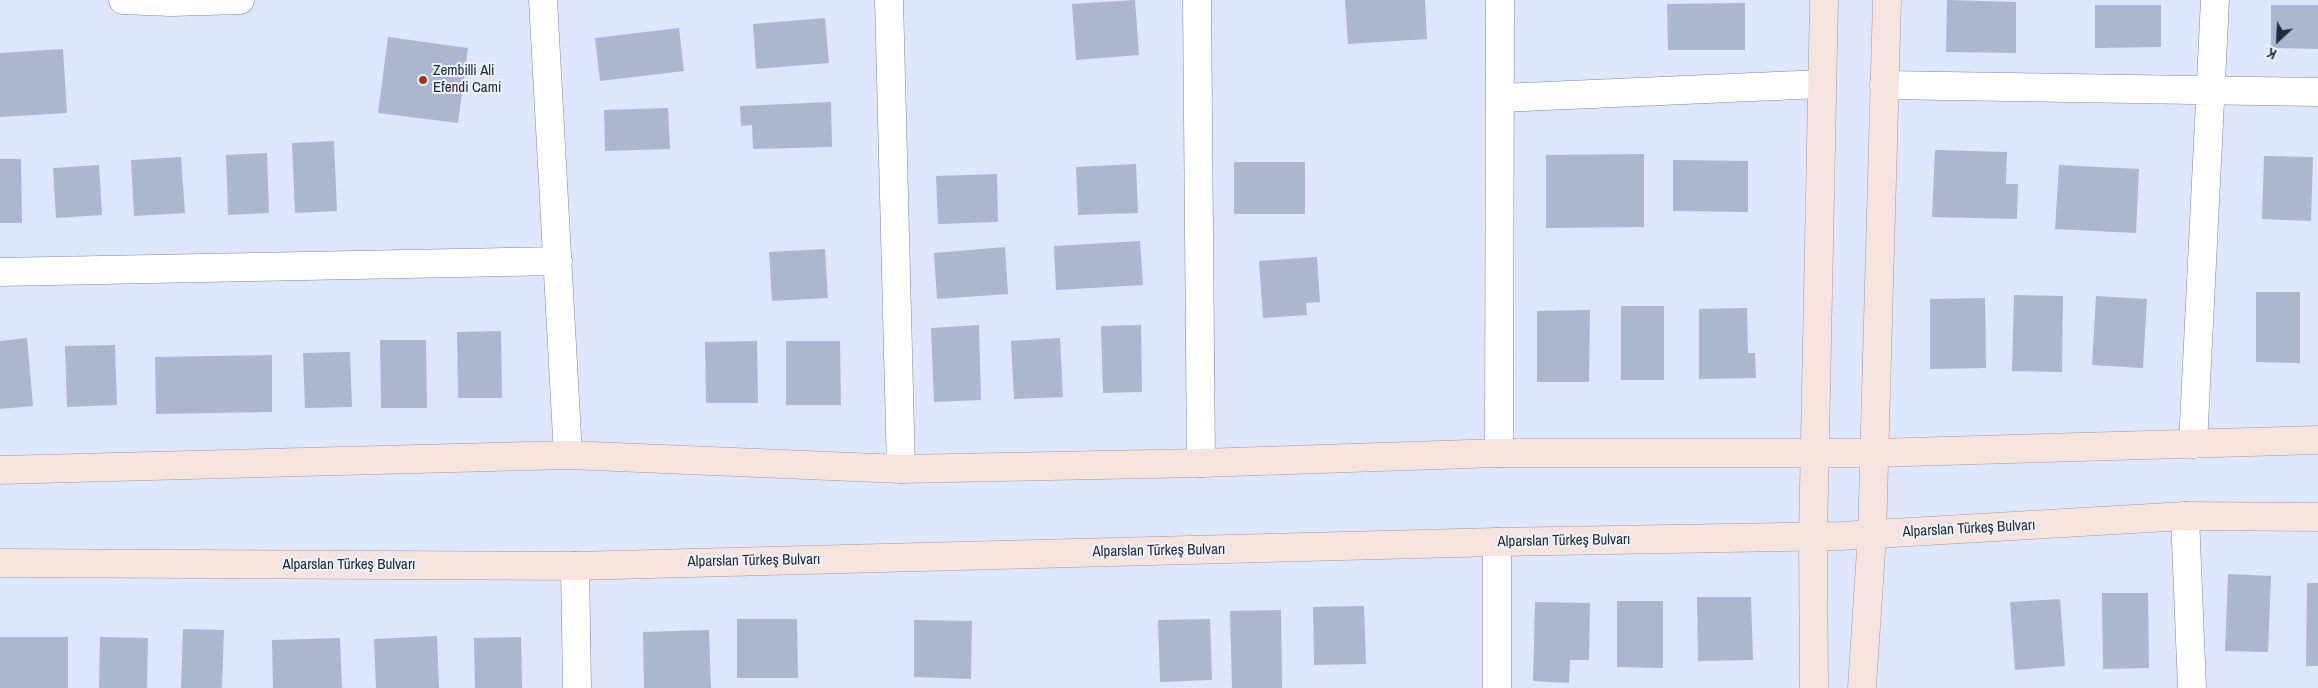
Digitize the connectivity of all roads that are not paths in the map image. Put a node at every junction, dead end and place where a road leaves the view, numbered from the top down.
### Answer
1 (123, 0) edge
2 (236, 0) edge
3 (240, 0) edge
4 (543, 0) edge
5 (889, 0) edge
6 (1197, 0) edge
7 (1500, 0) edge
8 (1824, 0) edge
9 (1887, 0) edge
10 (2215, 0) edge
11 (1822, 84) junction
12 (1884, 85) junction
13 (2211, 89) junction
14 (2318, 92) edge
15 (1500, 98) junction
16 (558, 261) junction
17 (0, 272) edge
18 (2318, 440) edge
19 (2192, 444) junction
20 (1499, 453) junction
21 (1816, 453) junction
22 (1874, 453) junction
23 (568, 456) junction
24 (1201, 463) junction
25 (901, 469) junction
26 (0, 470) edge
27 (2185, 516) junction
28 (2318, 517) edge
29 (1872, 535) junction
30 (1813, 536) junction
31 (1497, 542) junction
32 (0, 563) edge
33 (575, 566) junction
34 (578, 688) edge
35 (1497, 688) edge
36 (1814, 688) edge
37 (1862, 688) edge
38 (2185, 688) edge
39 (2192, 688) edge

1 - 2 street
2 - 3 street
4 - 16 street
5 - 25 street
6 - 24 street
7 - 15 street
8 - 11 main road
9 - 12 main road
10 - 13 street
11 - 15 street
11 - 21 main road
12 - 13 street
12 - 22 main road
13 - 14 street
13 - 19 street
15 - 20 street
16 - 17 street
16 - 23 street
18 - 19 main road
19 - 22 main road
20 - 21 main road
20 - 24 main road
21 - 22 main road
21 - 30 main road
22 - 29 main road
23 - 25 main road
23 - 26 main road
24 - 25 main road
27 - 28 main road, Alparslan Türkeş Bulvarı
27 - 29 main road, Alparslan Türkeş Bulvarı
27 - 39 street
29 - 30 main road, Alparslan Türkeş Bulvarı
29 - 37 main road
30 - 31 main road, Alparslan Türkeş Bulvarı
30 - 36 main road
31 - 33 main road, Alparslan Türkeş Bulvarı
31 - 35 street
32 - 33 main road, Alparslan Türkeş Bulvarı
33 - 34 street
38 - 39 street

